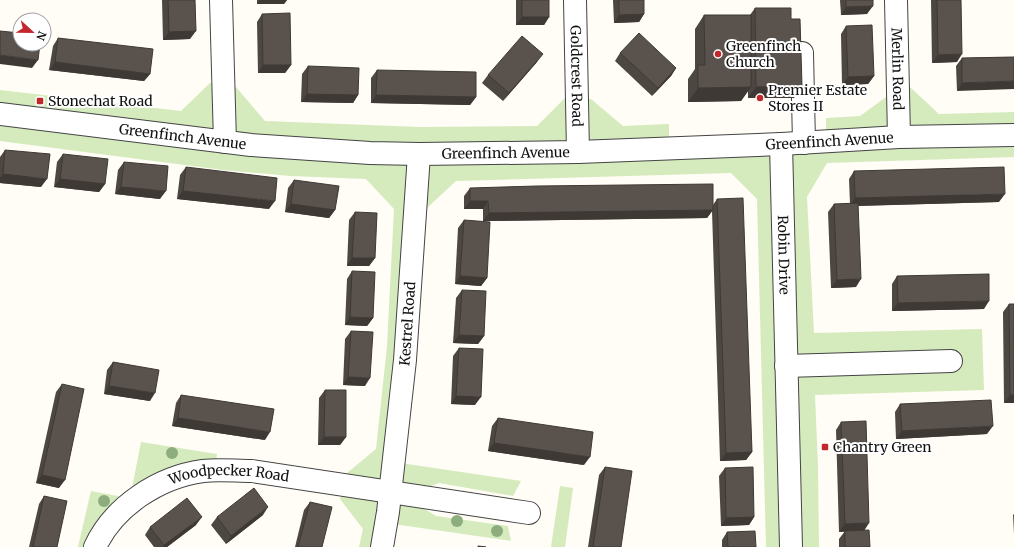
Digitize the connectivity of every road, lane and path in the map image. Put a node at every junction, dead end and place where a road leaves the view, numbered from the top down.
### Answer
1 (221, 0) edge
2 (575, 0) edge
3 (896, 0) edge
4 (802, 53) edge
5 (0, 114) edge
6 (1014, 135) edge
7 (900, 137) junction
8 (225, 142) junction
9 (804, 142) junction
10 (781, 144) junction
11 (578, 152) junction
12 (419, 154) junction
13 (951, 361) dead end
14 (786, 366) junction
15 (390, 492) junction
16 (529, 513) dead end
17 (95, 547) edge
18 (382, 547) edge
19 (792, 547) edge

1 - 8 street
2 - 11 street, Goldcrest Road
3 - 7 street, Merlin Road
4 - 9 street
5 - 8 street, Greenfinch Avenue
6 - 7 street, Greenfinch Avenue
7 - 9 street, Greenfinch Avenue
8 - 12 street, Greenfinch Avenue
9 - 10 street, Greenfinch Avenue
10 - 11 street, Greenfinch Avenue
10 - 14 street, Robin Drive
11 - 12 street, Greenfinch Avenue
12 - 15 street, Kestrel Road
13 - 14 street
14 - 19 street, Robin Drive
15 - 16 street
15 - 17 street, Woodpecker Road
15 - 18 street, Kestrel Road

